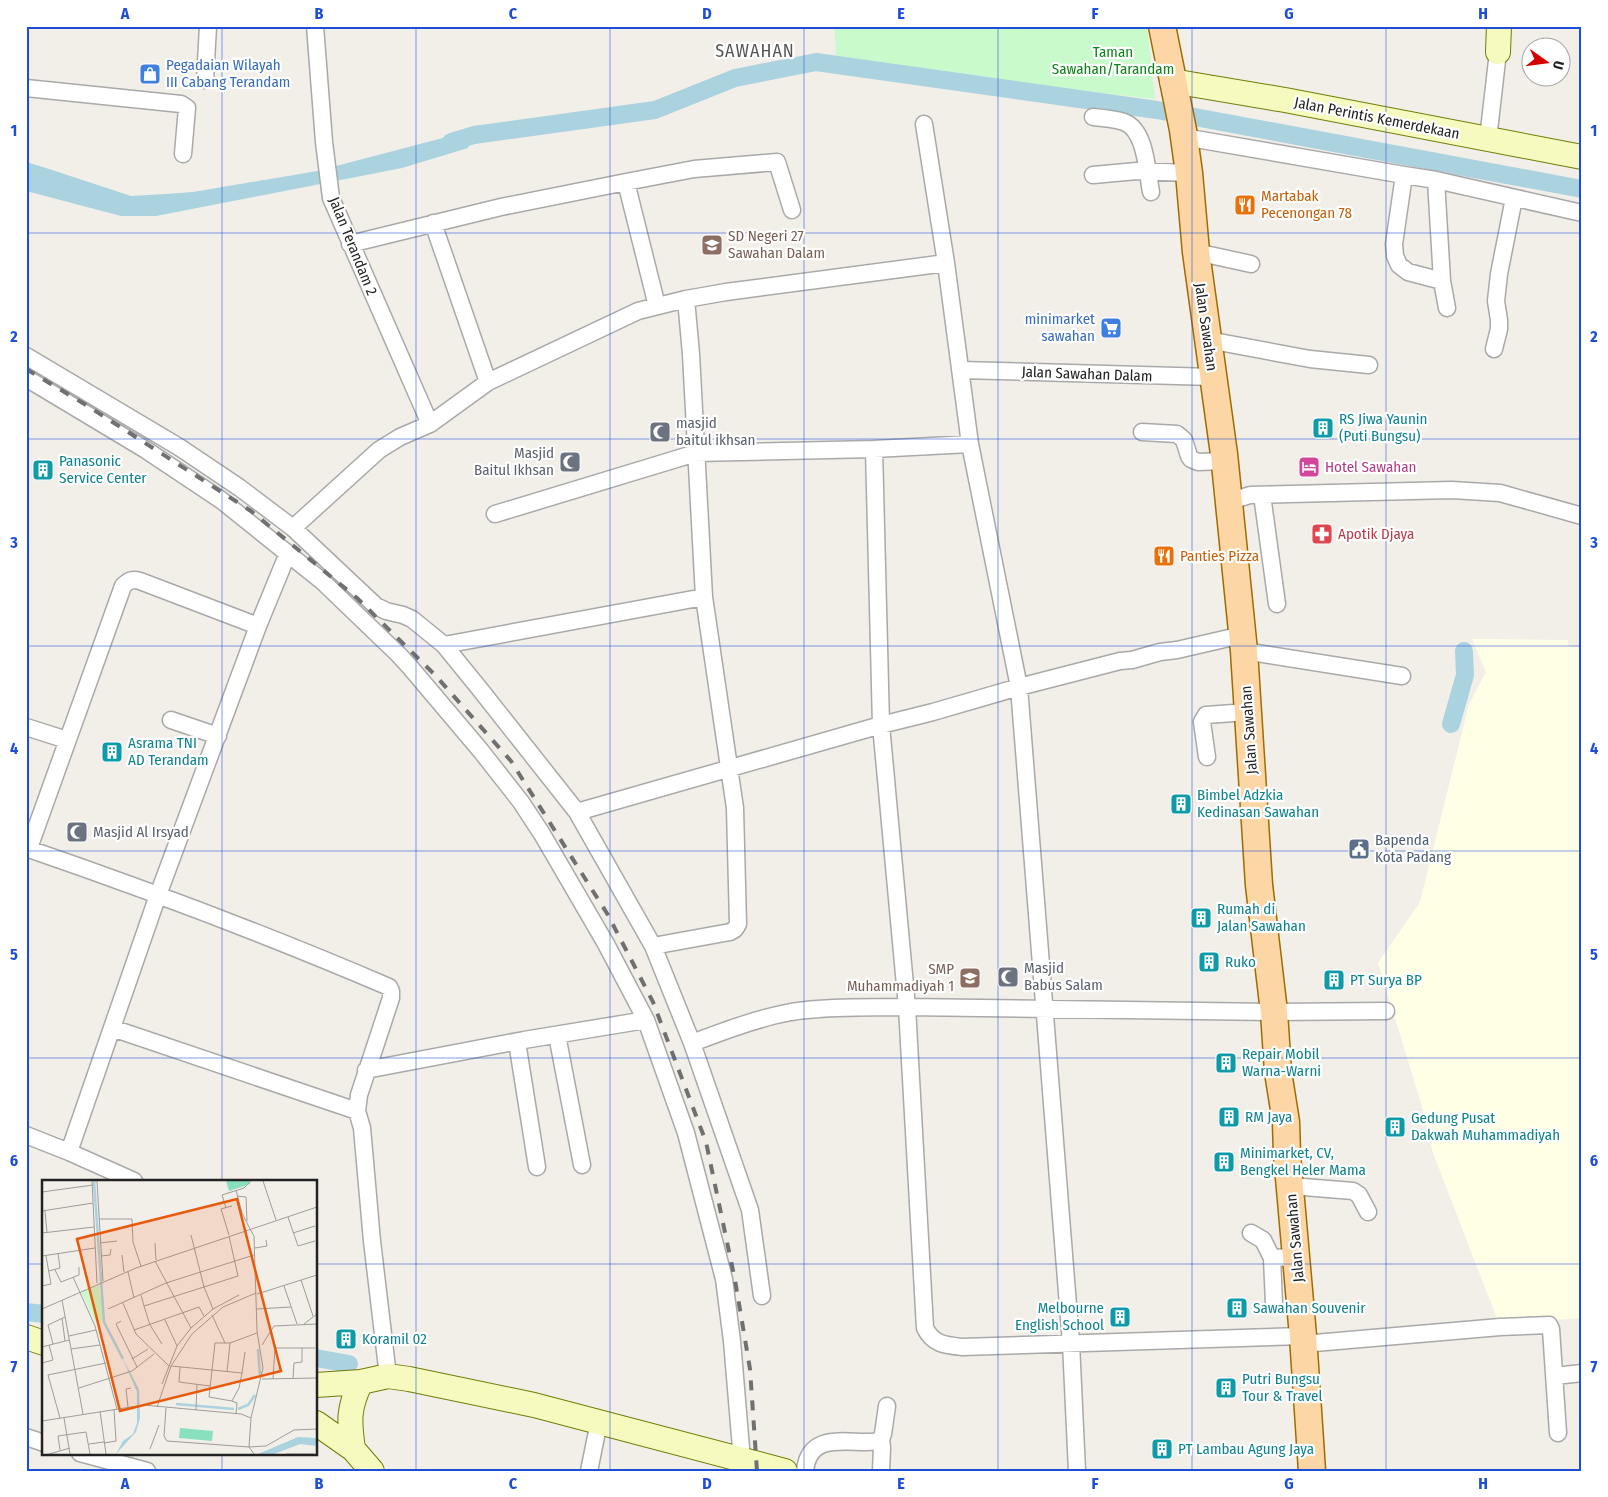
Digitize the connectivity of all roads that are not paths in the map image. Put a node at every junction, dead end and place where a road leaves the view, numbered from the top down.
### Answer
1 (208, 26) edge
2 (315, 26) edge
3 (1162, 26) edge
4 (1499, 26) edge
5 (1498, 52) joint
6 (205, 80) dead end
7 (1173, 86) junction
8 (26, 88) edge
9 (1094, 117) dead end
10 (924, 124) dead end
11 (1184, 133) junction
12 (1488, 139) junction
13 (183, 154) dead end
14 (1582, 157) edge
15 (1147, 172) junction
16 (1189, 173) junction
17 (1093, 175) dead end
18 (1404, 176) junction
19 (1436, 180) junction
20 (626, 182) junction
21 (1151, 192) dead end
22 (1514, 198) junction
23 (792, 210) dead end
24 (1582, 213) edge
25 (433, 223) junction
26 (350, 244) junction
27 (1196, 252) junction
28 (946, 263) junction
29 (1251, 264) dead end
30 (1442, 281) junction
31 (686, 299) junction
32 (657, 306) junction
33 (1447, 308) dead end
34 (1208, 340) junction
35 (1494, 349) dead end
36 (26, 356) edge
37 (1369, 364) dead end
38 (961, 370) junction
39 (1213, 377) junction
40 (26, 378) edge
41 (488, 382) junction
42 (430, 424) junction
43 (1142, 432) dead end
44 (970, 444) junction
45 (874, 449) junction
46 (696, 453) junction
47 (1224, 461) junction
48 (1262, 495) junction
49 (1228, 502) junction
50 (495, 514) dead end
51 (1582, 516) edge
52 (293, 528) junction
53 (288, 553) junction
54 (704, 597) junction
55 (1276, 604) dead end
56 (258, 626) junction
57 (1243, 643) junction
58 (444, 645) junction
59 (1402, 676) dead end
60 (1019, 687) junction
61 (1248, 712) junction
62 (171, 720) dead end
63 (881, 725) junction
64 (26, 727) edge
65 (218, 736) junction
66 (67, 740) junction
67 (1207, 757) dead end
68 (730, 769) junction
69 (577, 812) junction
70 (27, 848) edge
71 (158, 895) junction
72 (653, 946) junction
73 (907, 1007) junction
74 (1045, 1009) junction
75 (1386, 1011) dead end
76 (1274, 1012) junction
77 (646, 1020) junction
78 (112, 1028) junction
79 (558, 1036) junction
80 (516, 1042) junction
81 (692, 1044) junction
82 (366, 1070) junction
83 (357, 1112) junction
84 (26, 1135) edge
85 (69, 1152) junction
86 (582, 1166) dead end
87 (537, 1167) dead end
88 (132, 1180) edge
89 (1291, 1186) junction
90 (1368, 1212) dead end
91 (1252, 1233) dead end
92 (1284, 1258) junction
93 (762, 1296) dead end
94 (1274, 1304) dead end
95 (26, 1337) edge
96 (1303, 1340) junction
97 (42, 1342) edge
98 (1071, 1343) junction
99 (1582, 1373) edge
100 (388, 1376) junction
101 (1555, 1376) junction
102 (360, 1382) junction
103 (318, 1385) edge
104 (888, 1406) dead end
105 (599, 1422) junction
106 (318, 1424) edge
107 (1558, 1433) dead end
108 (26, 1437) edge
109 (881, 1439) junction
110 (42, 1442) edge
111 (353, 1449) junction
112 (84, 1454) edge
113 (732, 1462) edge
114 (147, 1471) edge
115 (372, 1471) edge
116 (589, 1471) edge
117 (785, 1471) edge
118 (805, 1471) edge
119 (881, 1471) edge
120 (1077, 1471) edge
121 (1312, 1471) edge

1 - 6 street
2 - 26 street, Jalan Terandam 2
3 - 7 main road, Jalan Sawahan
4 - 5 main road
5 - 12 street
7 - 11 main road, Jalan Sawahan
7 - 12 main road, Jalan Perintis Kemerdekaan
8 - 13 street
9 - 15 street
10 - 28 street
11 - 16 main road, Jalan Sawahan
11 - 18 street
12 - 14 main road, Jalan Perintis Kemerdekaan
15 - 16 street
15 - 17 street
15 - 21 street
16 - 27 main road, Jalan Sawahan
18 - 19 street
18 - 30 street
19 - 22 street
19 - 30 street
20 - 23 street
20 - 25 street
20 - 32 street
22 - 24 street
22 - 35 street
25 - 26 street
25 - 41 street
26 - 42 street, Jalan Terandam 2
27 - 29 street
27 - 34 main road, Jalan Sawahan
28 - 31 street
28 - 38 street
30 - 33 street
31 - 32 street
31 - 46 street
32 - 41 street
34 - 37 street
34 - 39 main road, Jalan Sawahan
36 - 52 street
38 - 39 street, Jalan Sawahan Dalam
38 - 44 street
39 - 47 main road, Jalan Sawahan
40 - 53 street
41 - 42 street
42 - 52 street
43 - 47 street
44 - 45 street
44 - 60 street
45 - 46 street
45 - 63 street
46 - 50 street
46 - 54 street
47 - 49 main road, Jalan Sawahan
48 - 49 street
48 - 51 street
48 - 55 street
49 - 57 main road, Jalan Sawahan
52 - 58 street
53 - 56 street
53 - 77 street
54 - 58 street
54 - 68 street
56 - 65 street
56 - 66 street
57 - 59 street
57 - 60 street
57 - 61 main road, Jalan Sawahan
58 - 69 street
60 - 63 street
60 - 74 street
61 - 67 street
61 - 76 main road, Jalan Sawahan
62 - 65 street
63 - 68 street
63 - 73 street
64 - 66 street
65 - 71 street
66 - 70 street
68 - 69 street
68 - 72 street
69 - 72 street
70 - 71 street
71 - 78 street
71 - 82 street
72 - 81 street
73 - 74 street
73 - 81 street
73 - 98 street
74 - 76 street
74 - 98 street
75 - 76 street
76 - 89 main road, Jalan Sawahan
77 - 79 street
77 - 113 street
78 - 83 street
78 - 85 street
79 - 80 street
79 - 86 street
80 - 82 street
80 - 87 street
81 - 93 street
82 - 83 street
83 - 100 street
84 - 85 street
85 - 88 street
89 - 90 street
89 - 92 main road, Jalan Sawahan
91 - 92 street
92 - 94 street
92 - 96 main road, Jalan Sawahan
95 - 97 main road
96 - 98 street
96 - 101 street
96 - 121 main road, Jalan Sawahan
98 - 120 street
99 - 101 street
100 - 102 main road
100 - 105 main road
101 - 107 street
102 - 103 main road
102 - 111 main road
104 - 109 street
105 - 113 main road
105 - 116 street
106 - 111 main road
108 - 110 street
109 - 118 street
109 - 119 street
111 - 115 main road
112 - 114 street
113 - 117 main road

